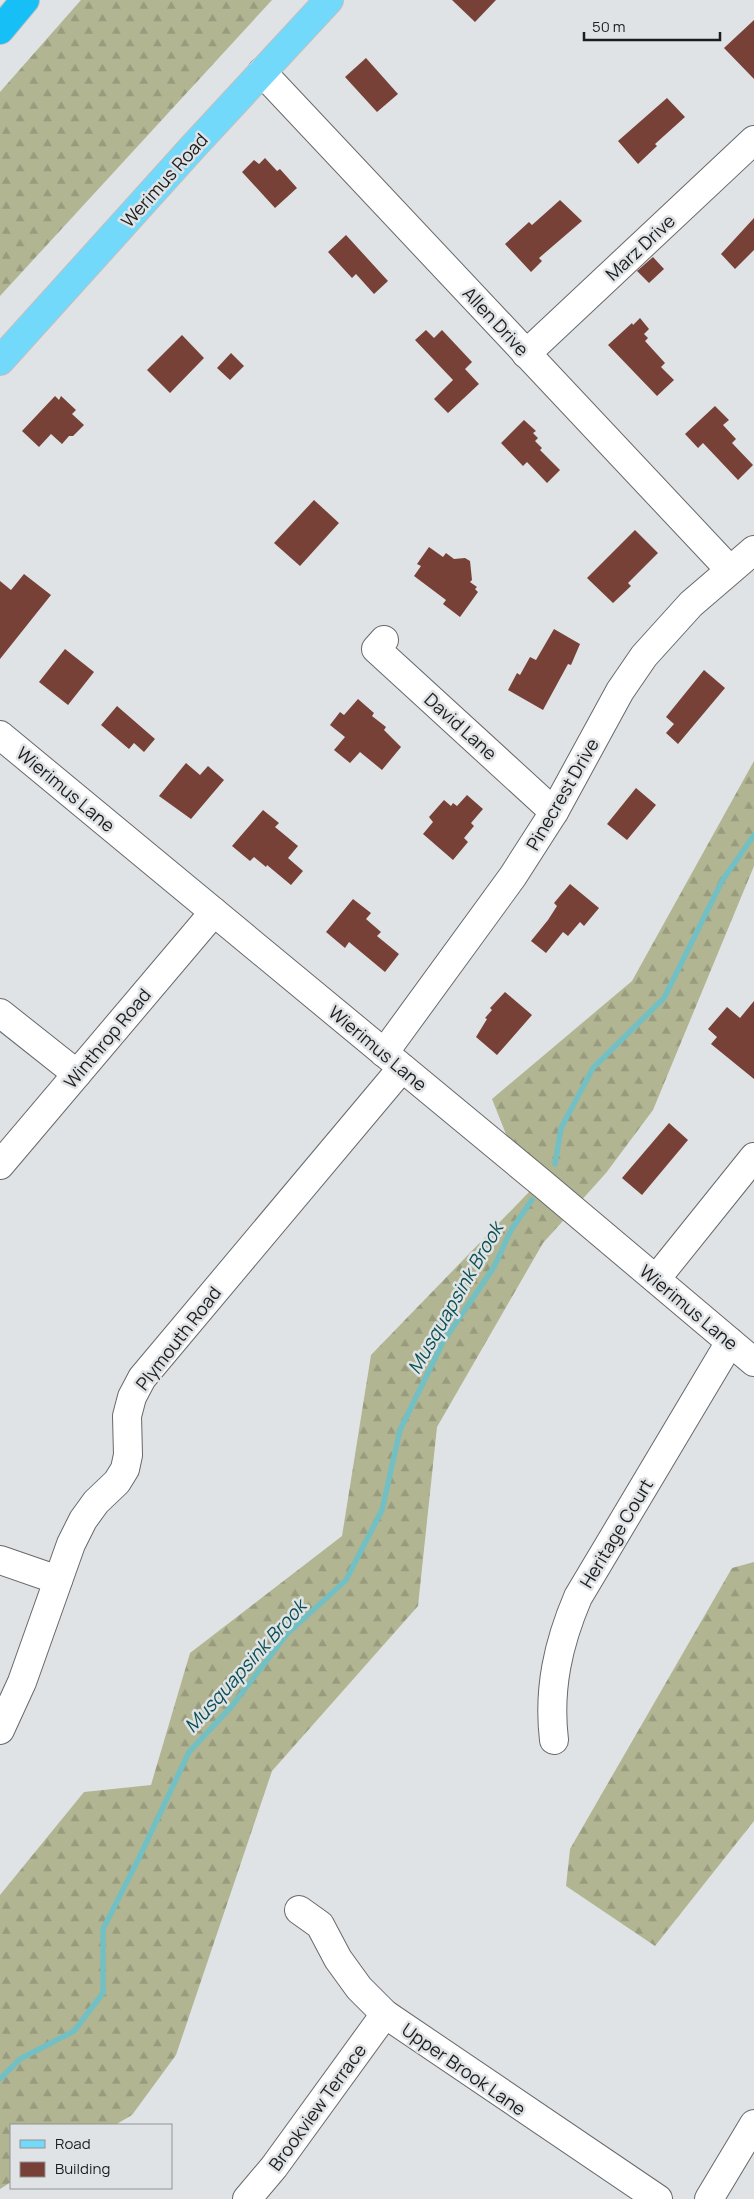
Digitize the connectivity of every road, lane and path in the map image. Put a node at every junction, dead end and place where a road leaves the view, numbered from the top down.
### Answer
1 (25, 0) edge
2 (329, 0) edge
3 (0, 30) edge
4 (262, 72) junction
5 (754, 140) edge
6 (526, 354) junction
7 (0, 361) edge
8 (754, 550) edge
9 (730, 570) junction
10 (384, 640) dead end
11 (0, 734) edge
12 (554, 812) junction
13 (214, 912) junction
14 (0, 1013) edge
15 (393, 1060) junction
16 (77, 1074) junction
17 (754, 1157) edge
18 (0, 1165) edge
19 (656, 1279) junction
20 (730, 1342) junction
21 (754, 1362) edge
22 (0, 1560) edge
23 (58, 1580) junction
24 (0, 1730) edge
25 (554, 1740) dead end
26 (299, 1910) dead end
27 (385, 2014) junction
28 (754, 2124) edge
29 (247, 2199) edge
30 (658, 2199) edge
31 (709, 2199) edge

1 - 3 highway
2 - 4 main road, Werimus Road
4 - 6 street, Allen Drive
4 - 7 main road, Werimus Road
5 - 6 street, Marz Drive
6 - 9 street, Allen Drive
8 - 9 street, Pinecrest Drive
9 - 12 street, Pinecrest Drive
10 - 12 street, David Lane
11 - 13 street, Wierimus Lane
12 - 15 street, Pinecrest Drive
13 - 15 street, Wierimus Lane
13 - 16 street, Winthrop Road
14 - 16 street
15 - 19 street, Wierimus Lane
15 - 23 street, Plymouth Road
16 - 18 street, Winthrop Road
17 - 19 street
19 - 20 street, Wierimus Lane
20 - 21 street, Wierimus Lane
20 - 25 street, Heritage Court
22 - 23 street
23 - 24 street, Plymouth Road
26 - 27 street, Upper Brook Lane
27 - 29 street, Brookview Terrace
27 - 30 street, Upper Brook Lane
28 - 31 street

